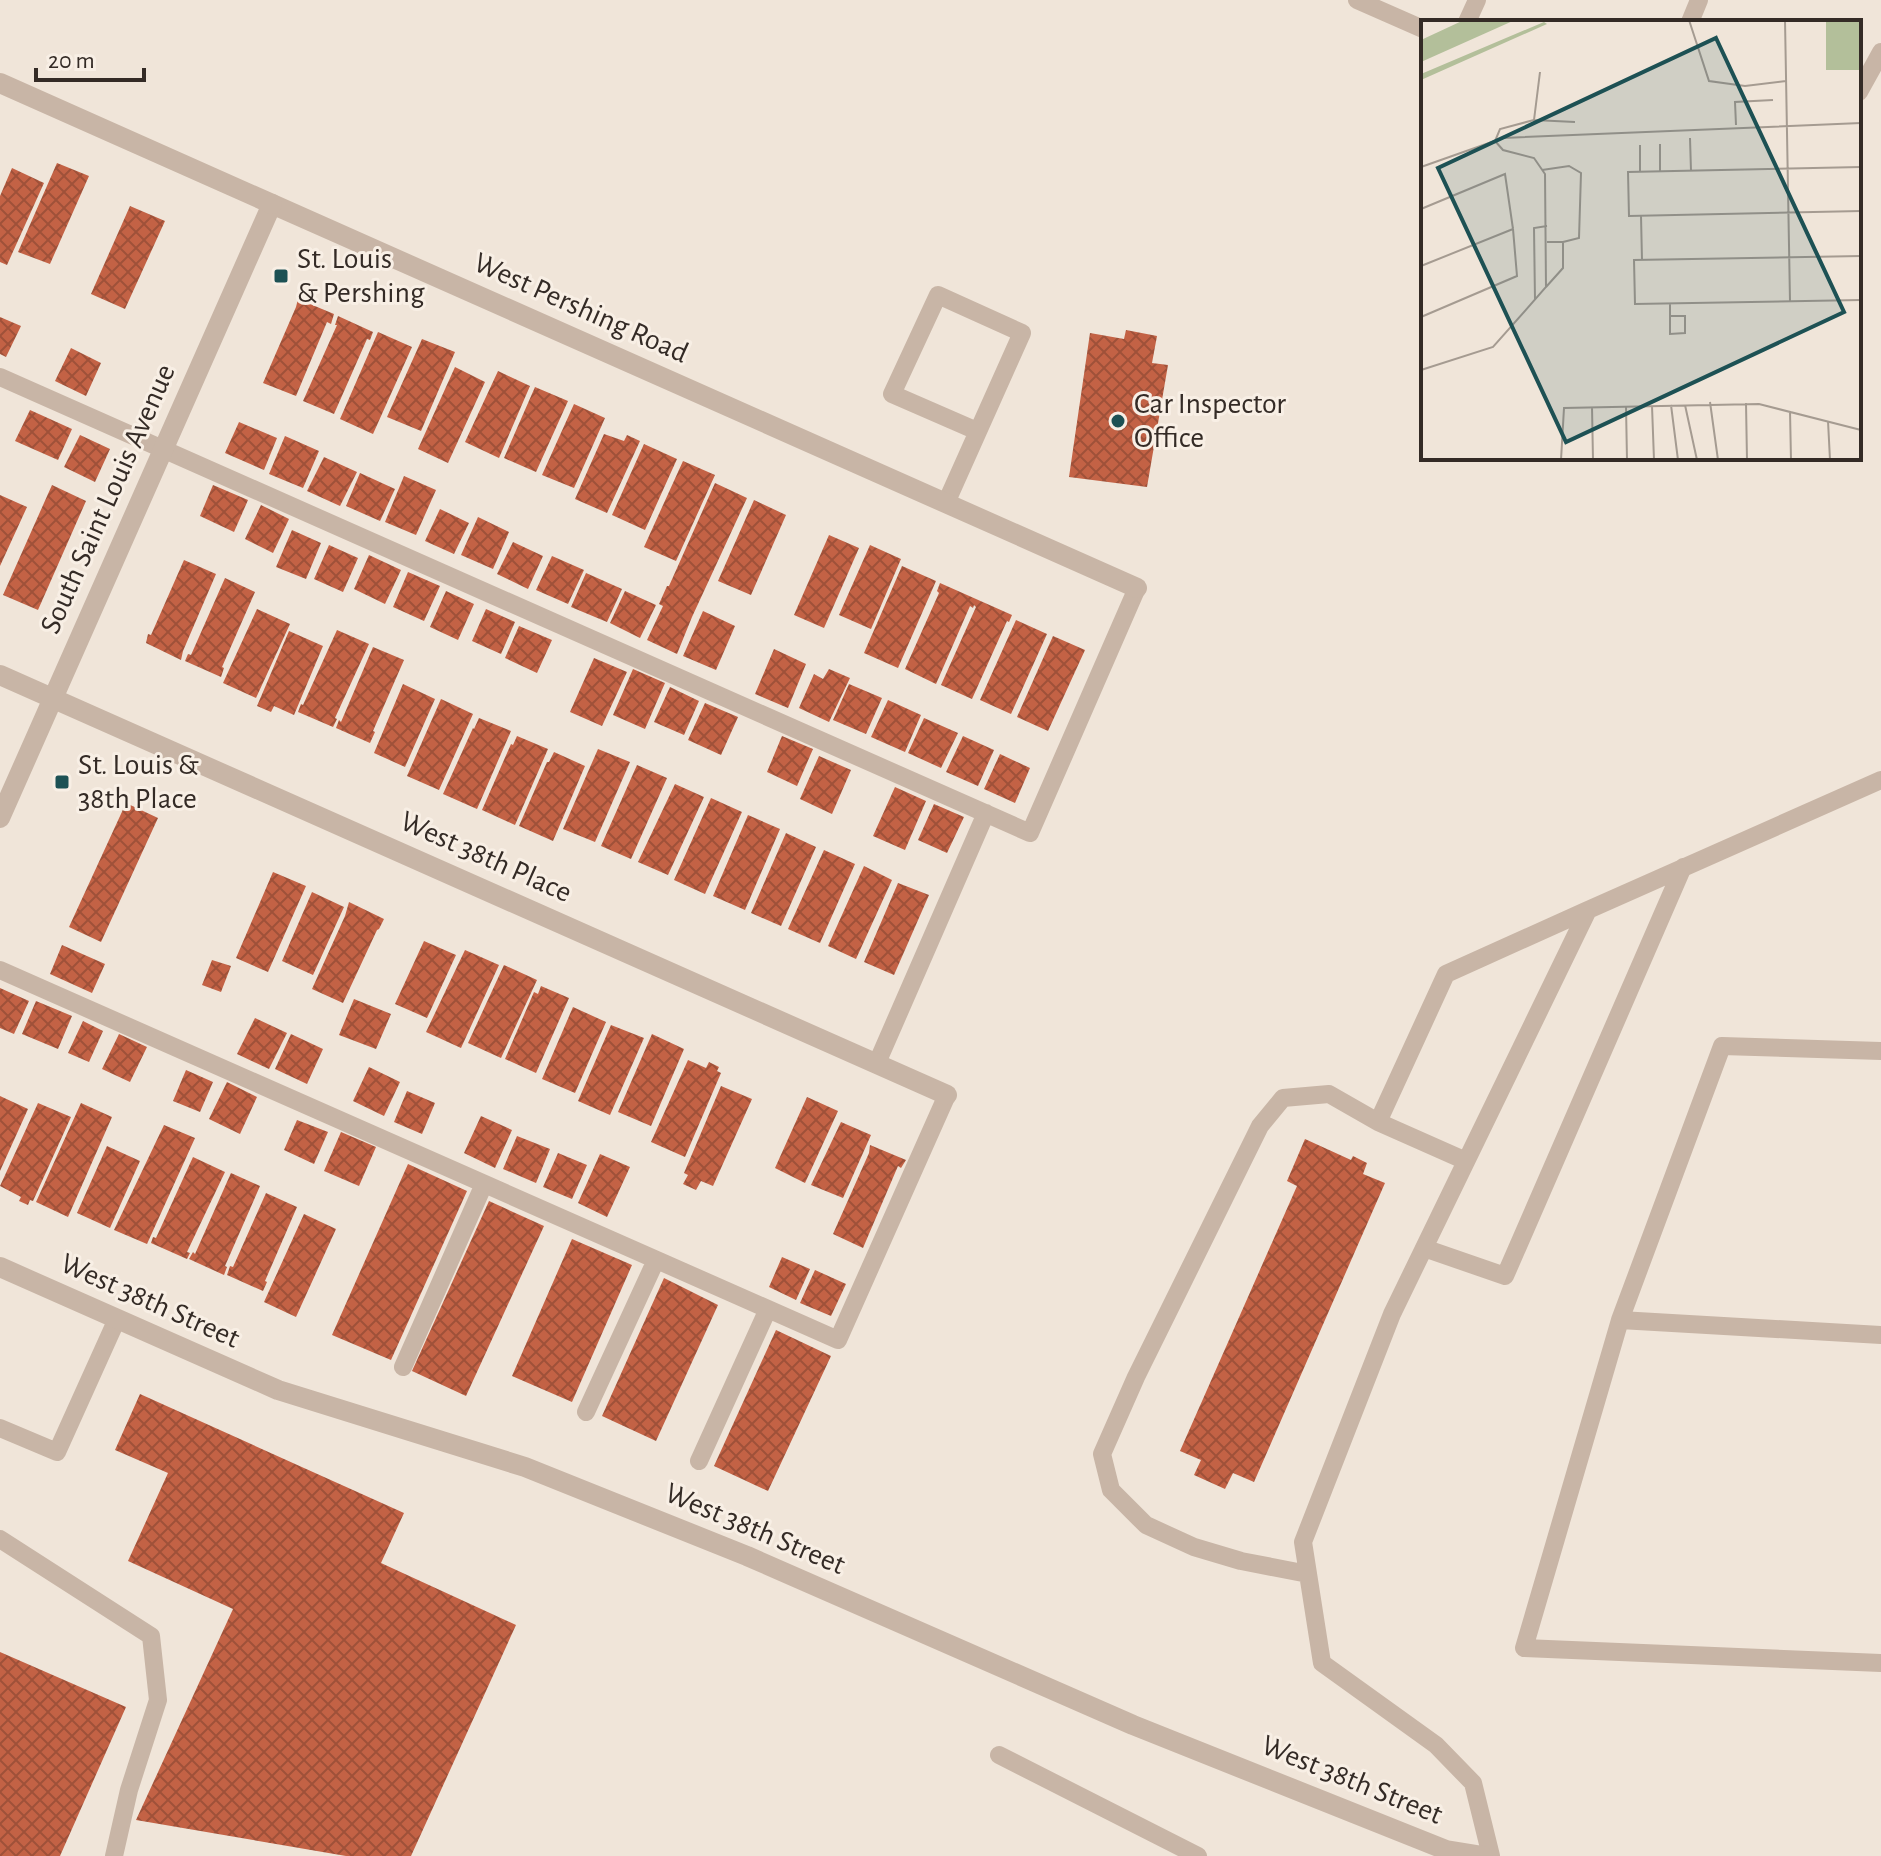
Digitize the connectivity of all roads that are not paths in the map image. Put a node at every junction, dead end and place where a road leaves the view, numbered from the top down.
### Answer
1 (1357, 0) edge
2 (1477, 0) edge
3 (1699, 0) edge
4 (1468, 20) edge
5 (1691, 20) edge
6 (1421, 28) edge
7 (1881, 52) edge
8 (0, 83) edge
9 (1861, 88) edge
10 (272, 204) junction
11 (0, 377) edge
12 (977, 431) junction
13 (163, 449) junction
14 (946, 503) junction
15 (1137, 588) joint
16 (0, 675) edge
17 (53, 699) junction
18 (1881, 780) edge
19 (986, 813) junction
20 (0, 818) edge
21 (1683, 867) junction
22 (1588, 910) junction
23 (0, 970) edge
24 (1881, 1051) edge
25 (877, 1063) junction
26 (947, 1095) joint
27 (1378, 1122) junction
28 (1466, 1161) junction
29 (484, 1184) junction
30 (1424, 1248) junction
31 (656, 1260) junction
32 (0, 1267) edge
33 (768, 1309) junction
34 (117, 1319) junction
35 (1620, 1320) junction
36 (1881, 1335) edge
37 (403, 1367) dead end
38 (586, 1412) dead end
39 (0, 1428) edge
40 (699, 1461) dead end
41 (0, 1539) edge
42 (1308, 1574) junction
43 (1881, 1663) edge
44 (999, 1755) dead end
45 (114, 1856) edge
46 (1198, 1856) edge
47 (1483, 1856) edge
48 (1491, 1856) edge

1 - 6 lane
2 - 4 lane
3 - 5 lane
7 - 9 lane
8 - 10 street, West Pershing Road
10 - 13 street, South Saint Louis Avenue
10 - 14 street, West Pershing Road
11 - 13 lane
12 - 12 lane
12 - 14 lane
13 - 17 street, South Saint Louis Avenue
13 - 19 lane
14 - 15 street, West Pershing Road
15 - 19 lane
16 - 17 street, West 38th Place
17 - 20 street, South Saint Louis Avenue
17 - 25 street, West 38th Place
18 - 21 lane
19 - 25 lane
21 - 22 lane
21 - 30 lane
22 - 27 lane
22 - 28 lane
23 - 29 lane
24 - 35 lane
25 - 26 street, West 38th Place
26 - 33 lane
27 - 28 lane
27 - 42 lane
28 - 30 lane
29 - 31 lane
29 - 37 lane
30 - 42 lane
31 - 33 lane
31 - 38 lane
32 - 34 street, West 38th Street
33 - 40 lane
34 - 39 lane
34 - 47 street, West 38th Street
35 - 36 lane
35 - 43 lane
41 - 45 lane
42 - 48 lane
44 - 46 lane

